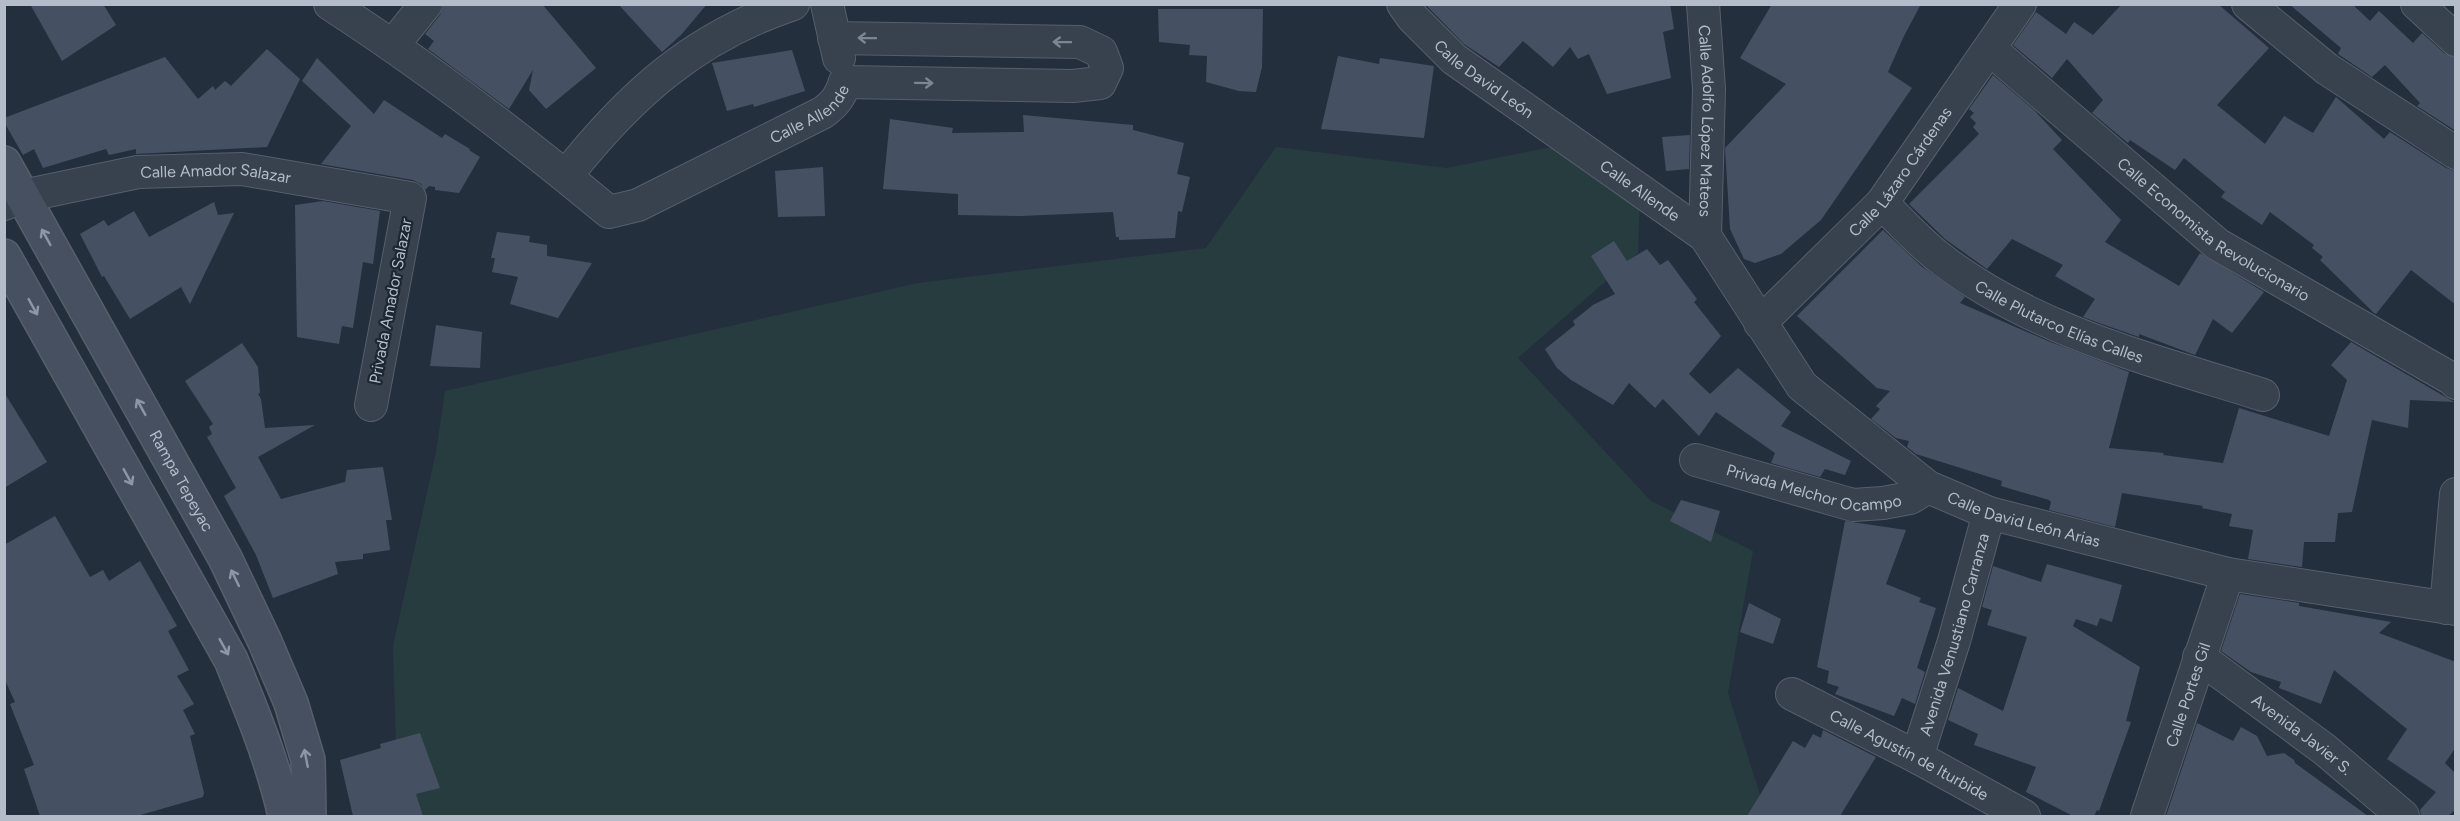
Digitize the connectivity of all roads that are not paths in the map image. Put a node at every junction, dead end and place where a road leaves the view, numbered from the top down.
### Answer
1 (330, 4) edge
2 (426, 4) edge
3 (793, 4) edge
4 (827, 4) edge
5 (1403, 4) edge
6 (1703, 4) edge
7 (2020, 4) edge
8 (2248, 4) edge
9 (2417, 4) edge
10 (834, 38) junction
11 (2456, 40) edge
12 (393, 45) junction
13 (1990, 49) junction
14 (845, 82) junction
15 (1576, 142) joint
16 (2456, 153) edge
17 (4, 163) edge
18 (566, 176) junction
19 (410, 198) joint
20 (14, 200) edge
21 (1882, 203) junction
22 (1705, 236) junction
23 (4, 256) edge
24 (1760, 323) junction
25 (2456, 383) edge
26 (2263, 394) dead end
27 (370, 405) dead end
28 (1696, 460) dead end
29 (1928, 488) junction
30 (2456, 494) edge
31 (1989, 513) junction
32 (2228, 574) junction
33 (2450, 608) edge
34 (2199, 657) junction
35 (1792, 694) dead end
36 (1917, 757) junction
37 (285, 816) edge
38 (309, 816) edge
39 (2025, 816) edge
40 (2147, 816) edge
41 (2403, 816) edge

1 - 12 street, Calle Allende
2 - 12 street
3 - 18 street
4 - 10 street
5 - 15 street, Calle David León
6 - 22 street, Calle Adolfo López Mateos
7 - 13 street, Calle Lázaro Cárdenas
8 - 16 street
9 - 11 street
10 - 14 street
14 -> 10 street, Calle Allende
12 - 18 street, Calle Allende
13 - 21 street, Calle Lázaro Cárdenas
13 - 25 street, Calle Economista Revolucionario
14 - 18 street, Calle Allende
15 - 22 street, Calle Allende
17 - 20 main road, Rampa Tepeyac
19 - 20 street, Calle Amador Salazar
19 - 27 street, Privada Amador Salazar
38 -> 20 main road, Rampa Tepeyac
21 - 24 street, Calle Lázaro Cárdenas
21 - 26 street, Calle Plutarco Elías Calles
22 - 24 street, Calle David León Arias
23 -> 37 main road
24 - 29 street, Calle David León Arias
28 - 29 street, Privada Melchor Ocampo
29 - 31 street, Calle David León Arias
30 - 33 street
31 - 32 street, Calle David León Arias
31 - 36 street, Avenida Venustiano Carranza
32 - 33 street, Calle David León Arias
32 - 34 street, Calle Portes Gil
34 - 40 street, Calle Portes Gil
34 - 41 street, Avenida Javier S.
35 - 36 street, Calle Agustín de Iturbide
36 - 39 street, Calle Agustín de Iturbide

